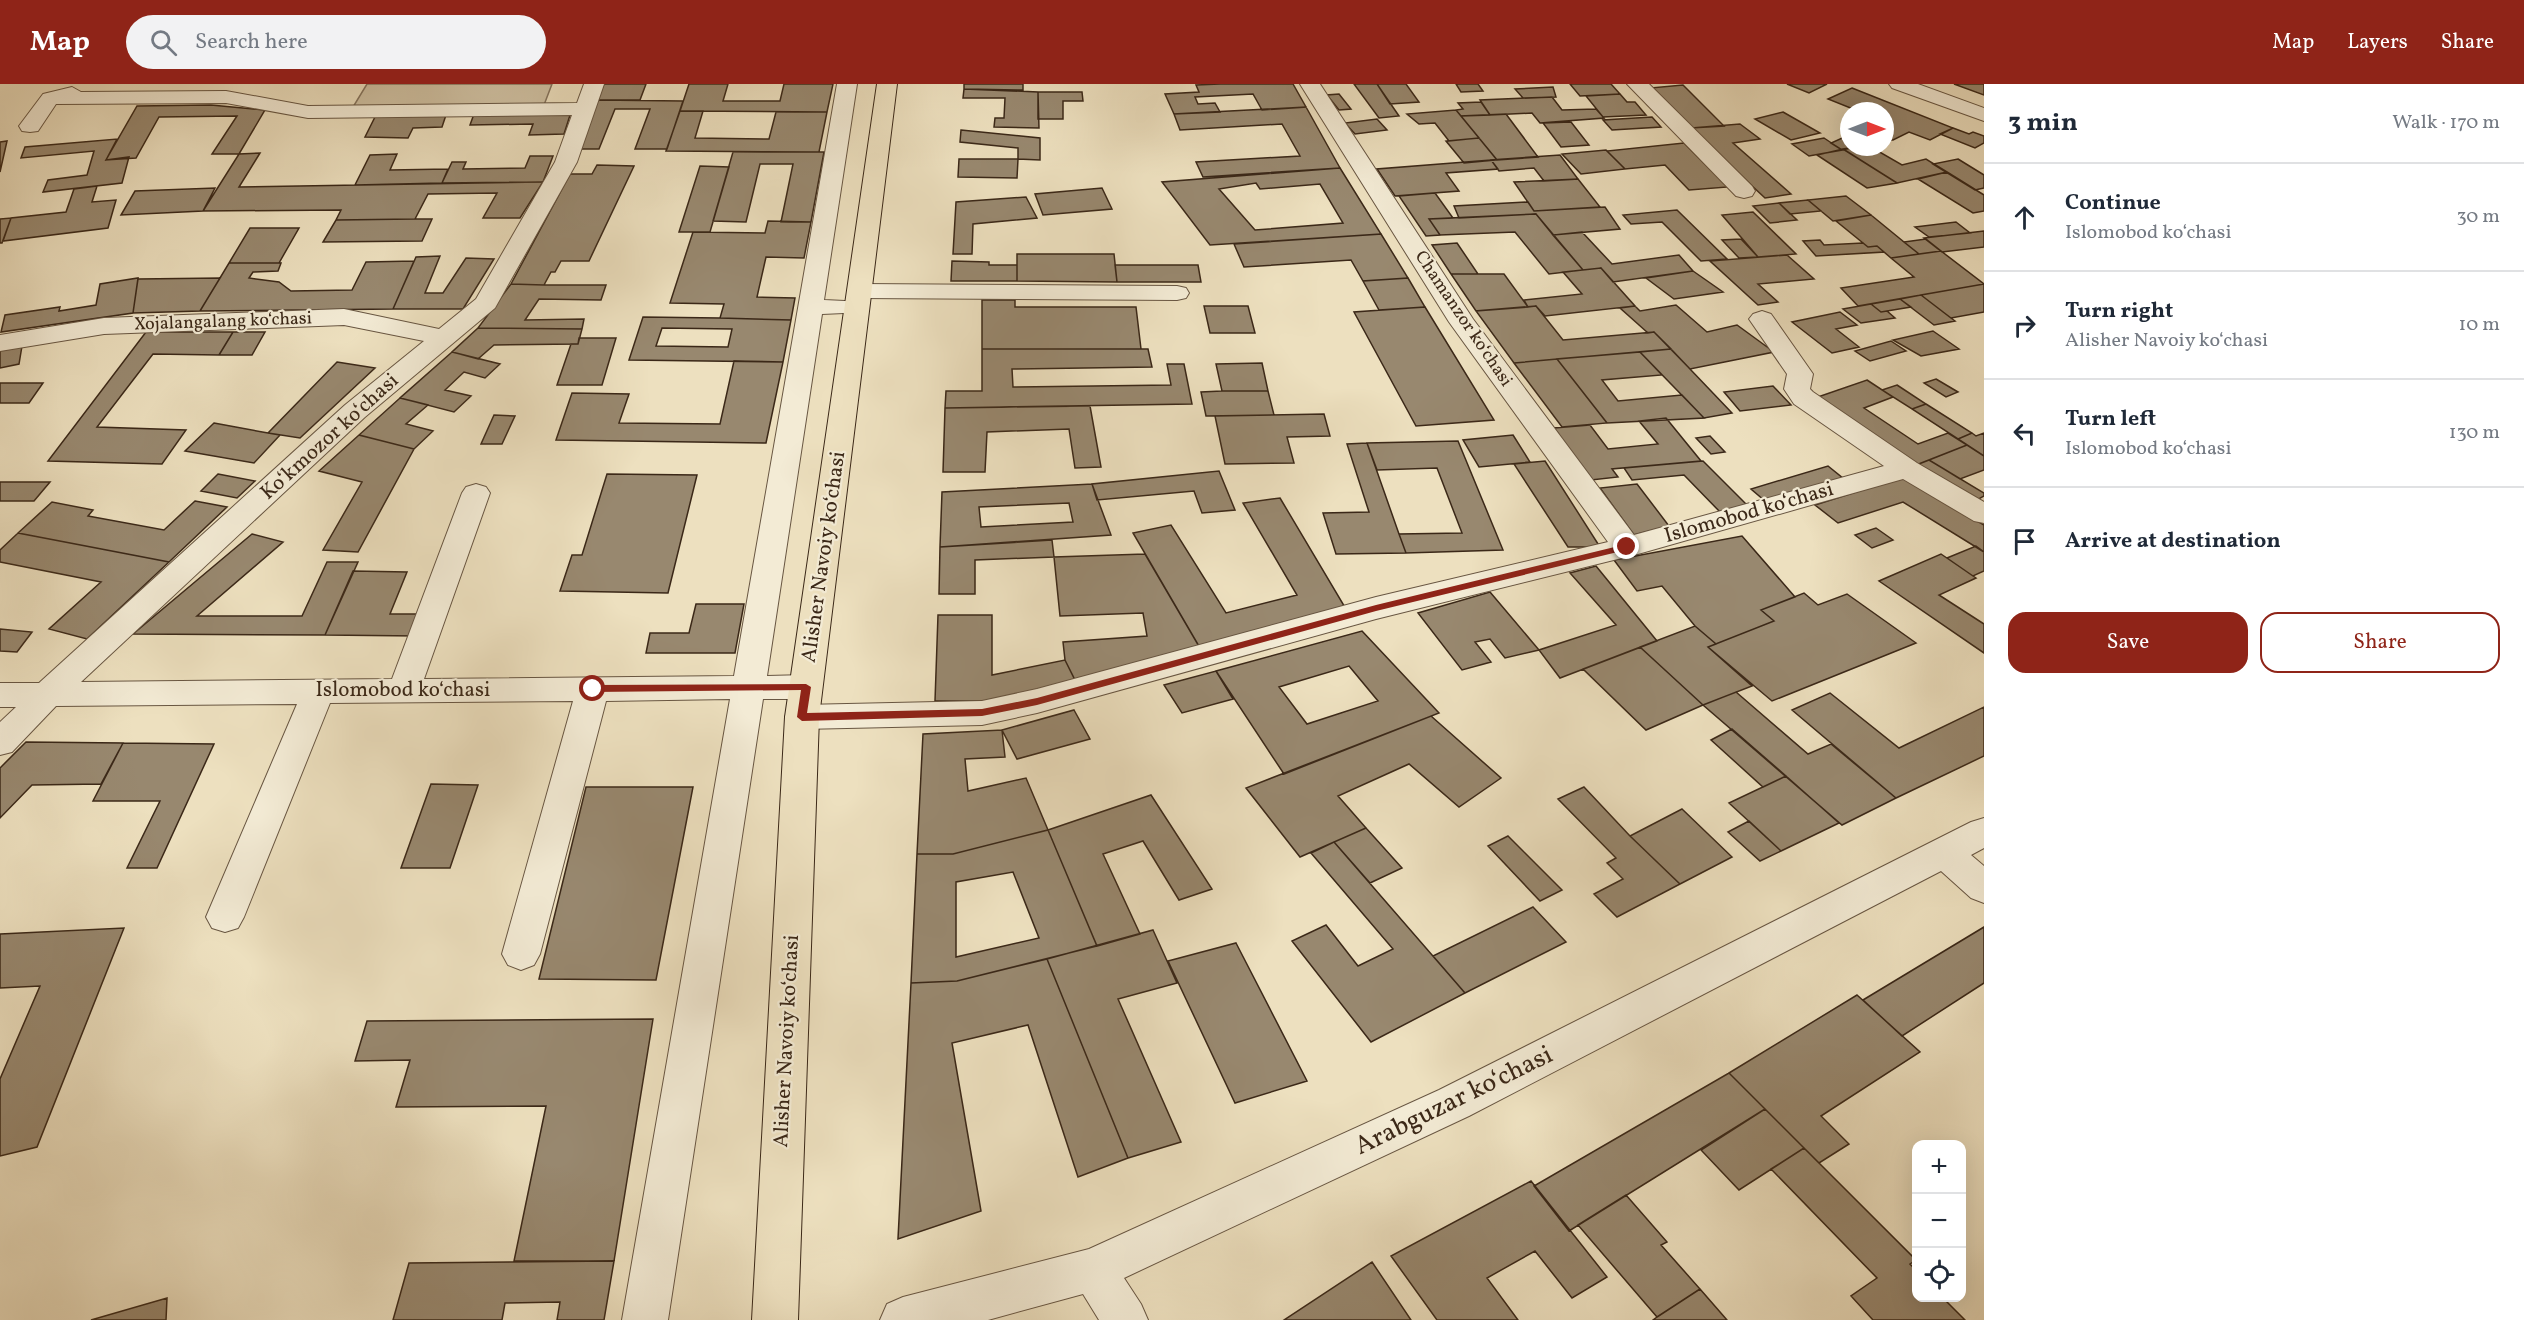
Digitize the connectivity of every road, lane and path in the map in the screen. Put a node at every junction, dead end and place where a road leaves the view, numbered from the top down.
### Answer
1 (106, 84) edge
2 (847, 84) edge
3 (887, 84) edge
4 (1310, 84) edge
5 (1637, 84) edge
6 (1899, 84) edge
7 (589, 96) edge
8 (51, 98) junction
9 (1984, 115) edge
10 (30, 126) dead end
11 (1744, 190) dead end
12 (1177, 293) dead end
13 (858, 299) junction
14 (811, 307) junction
15 (1762, 319) dead end
16 (445, 338) junction
17 (0, 343) edge
18 (1907, 469) junction
19 (476, 493) dead end
20 (1984, 514) edge
21 (1627, 547) junction
22 (749, 687) junction
23 (593, 689) junction
24 (404, 690) junction
25 (319, 691) junction
26 (49, 693) junction
27 (0, 695) edge
28 (804, 702) junction
29 (0, 743) edge
30 (1984, 832) edge
31 (1945, 853) junction
32 (1984, 888) edge
33 (225, 917) dead end
34 (521, 954) dead end
35 (1093, 1270) junction
36 (645, 1320) edge
37 (774, 1320) edge
38 (903, 1320) edge
39 (1125, 1320) edge

1 - 8 street
2 - 14 street
3 - 13 main road, Alisher Navoiy koʻchasi
4 - 21 street, Chamanzor koʻchasi
5 - 11 street
6 - 9 street
7 - 8 street
7 - 16 street, Koʻkmozor koʻchasi
8 - 10 street
12 - 13 street
13 - 14 street
13 - 28 main road, Alisher Navoiy koʻchasi
14 - 22 street
15 - 18 street
16 - 17 street, Xojalangalang koʻchasi
16 - 26 street, Koʻkmozor koʻchasi
18 - 20 street
18 - 21 street, Islomobod koʻchasi
19 - 24 street
21 - 28 street, Islomobod koʻchasi
22 - 23 street, Islomobod ko‘chasi
22 - 28 street, Islomobod ko‘chasi
22 - 36 street
23 - 24 street, Islomobod ko‘chasi
23 - 34 street
24 - 25 street, Islomobod ko‘chasi
25 - 26 street, Islomobod ko‘chasi
25 - 33 street
26 - 27 street, Islomobod ko‘chasi
26 - 29 street, Koʻkmozor koʻchasi
28 - 37 main road, Alisher Navoiy koʻchasi
30 - 31 street, Arabguzar koʻchasi
31 - 32 street
31 - 35 street, Arabguzar koʻchasi
35 - 38 street, Arabguzar koʻchasi
35 - 39 street

